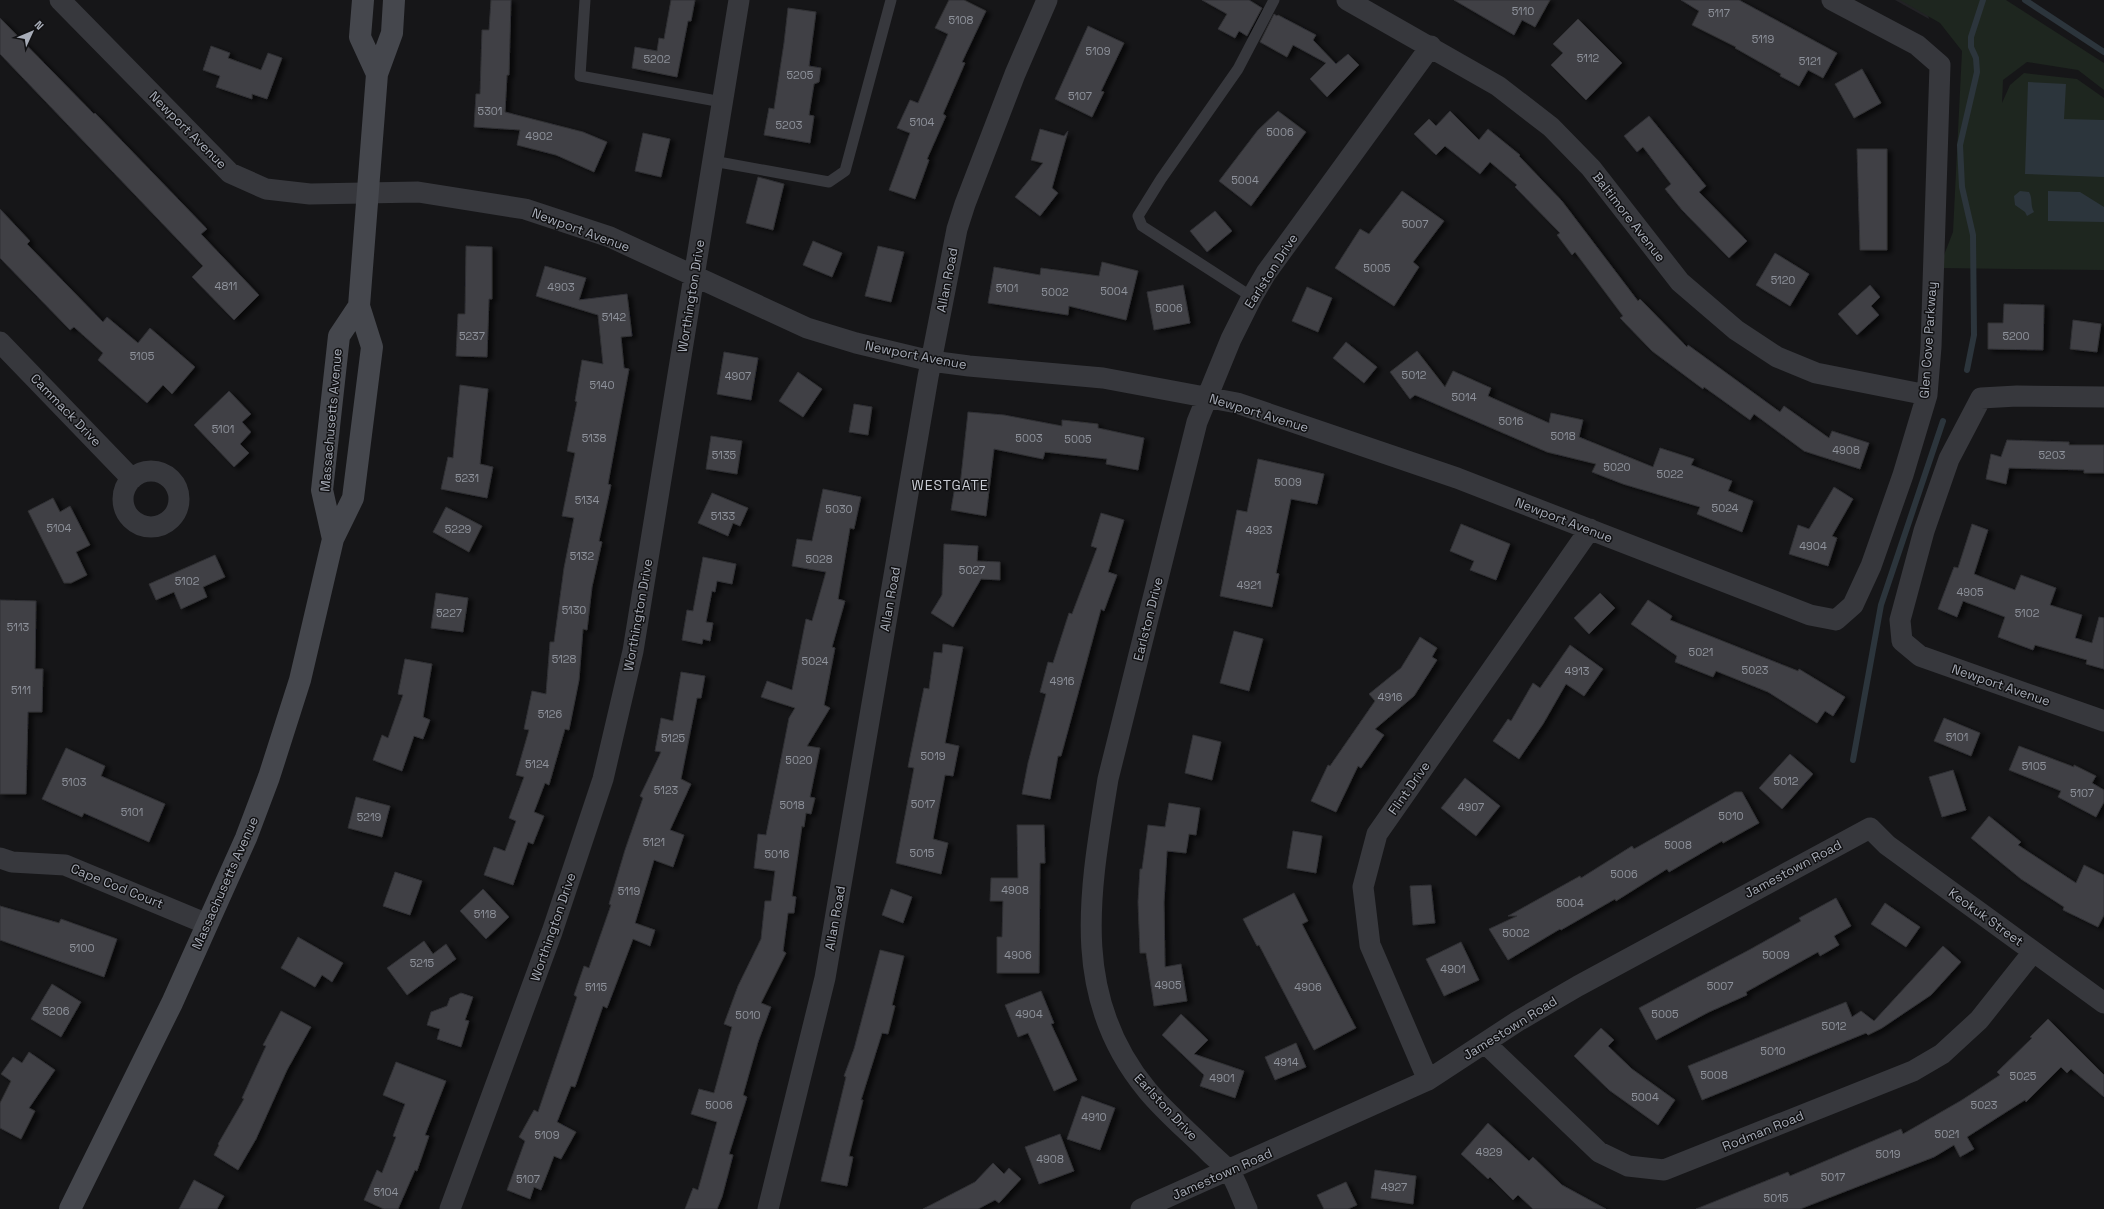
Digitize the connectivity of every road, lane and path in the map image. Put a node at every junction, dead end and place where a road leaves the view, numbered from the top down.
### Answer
1 (60, 0) edge
2 (363, 0) edge
3 (394, 0) edge
4 (586, 0) edge
5 (739, 0) edge
6 (891, 0) edge
7 (1047, 0) edge
8 (1274, 0) edge
9 (1347, 0) edge
10 (1832, 0) edge
11 (1431, 46) junction
12 (377, 74) junction
13 (722, 102) junction
14 (713, 161) junction
15 (369, 192) junction
16 (694, 277) junction
17 (1252, 297) junction
18 (359, 306) junction
19 (0, 342) edge
20 (931, 360) junction
21 (1927, 395) junction
22 (1207, 397) junction
23 (2104, 397) edge
24 (132, 479) dead end
25 (1590, 530) junction
26 (333, 539) junction
27 (1836, 620) joint
28 (2104, 721) edge
29 (1870, 828) joint
30 (0, 858) edge
31 (207, 924) junction
32 (2033, 952) junction
33 (2104, 1003) edge
34 (1485, 1043) junction
35 (1428, 1080) junction
36 (1229, 1171) junction
37 (70, 1209) edge
38 (450, 1209) edge
39 (768, 1209) edge
40 (1142, 1209) edge
41 (1247, 1209) edge

1 - 15 street, Newport Avenue
2 - 12 main road, Massachusetts Avenue
3 - 12 main road, Massachusetts Avenue
4 - 13 lane
5 - 13 street, Worthington Drive
6 - 14 lane
7 - 20 street, Allan Road
8 - 17 lane
9 - 11 street, Baltimore Avenue
10 - 21 street, Glen Cove Parkway
11 - 17 street, Earlston Drive
11 - 21 street, Baltimore Avenue
12 - 15 main road, Massachusetts Avenue
13 - 14 street, Worthington Drive
14 - 16 street, Worthington Drive
15 - 16 street, Newport Avenue
15 - 18 main road, Massachusetts Avenue
16 - 20 street, Newport Avenue
16 - 38 street, Worthington Drive
17 - 22 street, Earlston Drive
18 - 26 main road, Massachusetts Avenue
18 - 26 main road, Massachusetts Avenue
19 - 24 street, Cammack Drive
20 - 22 street, Newport Avenue
20 - 39 street, Allan Road
21 - 27 street, Glen Cove Parkway
22 - 25 street, Newport Avenue
22 - 36 street, Earlston Drive
23 - 28 street, Newport Avenue
25 - 27 street, Newport Avenue
25 - 35 street, Flint Drive
26 - 31 main road, Massachusetts Avenue
29 - 32 street, Keokuk Street
29 - 34 street, Jamestown Road
30 - 31 street, Cape Cod Court
31 - 37 main road, Massachusetts Avenue
32 - 33 street, Keokuk Street
32 - 34 street, Rodman Road
34 - 35 street, Jamestown Road
35 - 36 street, Jamestown Road
36 - 40 street, Jamestown Road
36 - 41 street, Earlston Drive

